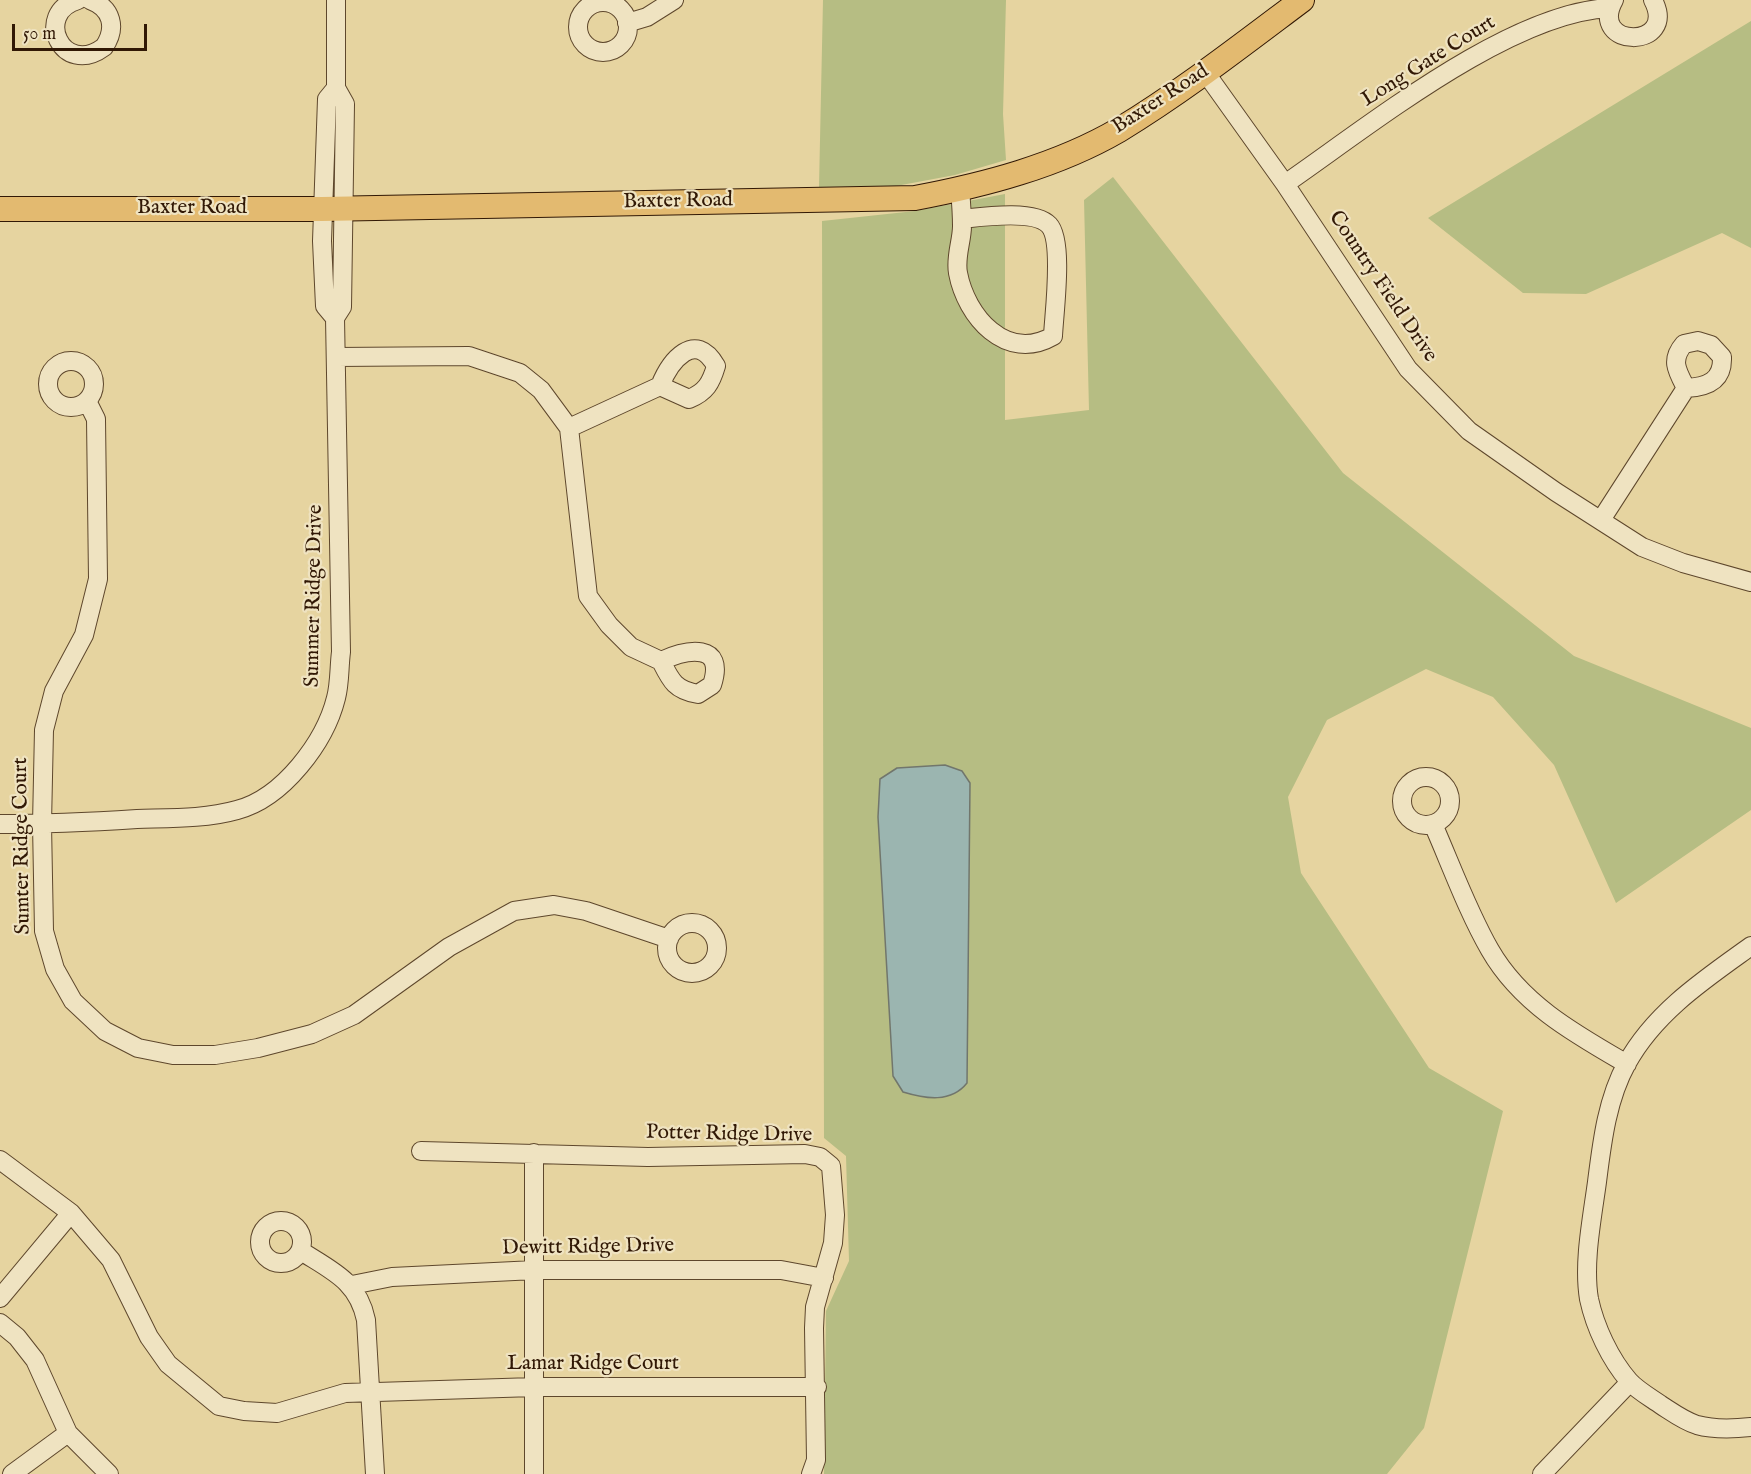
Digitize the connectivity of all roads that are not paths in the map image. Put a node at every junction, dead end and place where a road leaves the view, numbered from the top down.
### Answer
1 (78, 0) edge
2 (90, 0) edge
3 (336, 0) edge
4 (674, 0) edge
5 (1302, 0) edge
6 (1653, 0) edge
7 (1612, 4) edge
8 (627, 23) dead end
9 (1205, 72) junction
10 (1285, 184) junction
11 (960, 189) junction
12 (0, 209) edge
13 (333, 209) junction
14 (962, 219) junction
15 (336, 357) junction
16 (660, 386) dead end
17 (1686, 388) dead end
18 (87, 401) dead end
19 (569, 428) junction
20 (1601, 520) junction
21 (1751, 582) edge
22 (661, 660) dead end
23 (0, 824) edge
24 (42, 824) junction
25 (1433, 824) dead end
26 (669, 939) dead end
27 (1751, 946) edge
28 (1627, 1064) junction
29 (421, 1151) dead end
30 (534, 1153) junction
31 (0, 1160) edge
32 (71, 1213) junction
33 (301, 1251) dead end
34 (535, 1270) junction
35 (824, 1278) junction
36 (352, 1285) junction
37 (0, 1298) edge
38 (0, 1323) edge
39 (1630, 1383) junction
40 (534, 1387) junction
41 (817, 1388) junction
42 (370, 1392) junction
43 (1751, 1427) edge
44 (68, 1433) junction
45 (12, 1474) edge
46 (109, 1474) edge
47 (375, 1474) edge
48 (534, 1474) edge
49 (811, 1474) edge
50 (1542, 1474) edge

1 - 2 street
3 - 13 street, Summer Ridge Drive
4 - 8 street
5 - 9 main road, Baxter Road
6 - 7 street, Long Gate Court
7 - 10 street, Long Gate Court
9 - 10 street, Country Field Drive
9 - 11 main road, Baxter Road
10 - 20 street, Country Field Drive
11 - 13 main road, Baxter Road
11 - 14 street
12 - 13 main road, Baxter Road
13 - 15 street, Summer Ridge Drive
14 - 14 street
15 - 19 street
15 - 24 street, Summer Ridge Drive
16 - 19 street
17 - 20 street
18 - 24 street, Sumter Ridge Court
19 - 22 street
20 - 21 street, Country Field Drive
23 - 24 street, Summer Ridge Drive
24 - 26 street, Sumter Ridge Court
25 - 28 street
27 - 28 street
28 - 39 street
29 - 30 street, Potter Ridge Drive
30 - 34 street
30 - 35 street, Potter Ridge Drive
31 - 32 street, Lamar Ridge Court
32 - 37 street
32 - 42 street, Lamar Ridge Court
33 - 36 street
34 - 35 street, Dewitt Ridge Drive
34 - 36 street, Dewitt Ridge Drive
34 - 40 street
35 - 41 street, Potter Ridge Drive
36 - 42 street
38 - 44 street
39 - 43 street
39 - 50 street
40 - 41 street, Lamar Ridge Court
40 - 42 street, Lamar Ridge Court
40 - 48 street
41 - 49 street, Potter Ridge Drive
42 - 47 street
44 - 45 street
44 - 46 street

